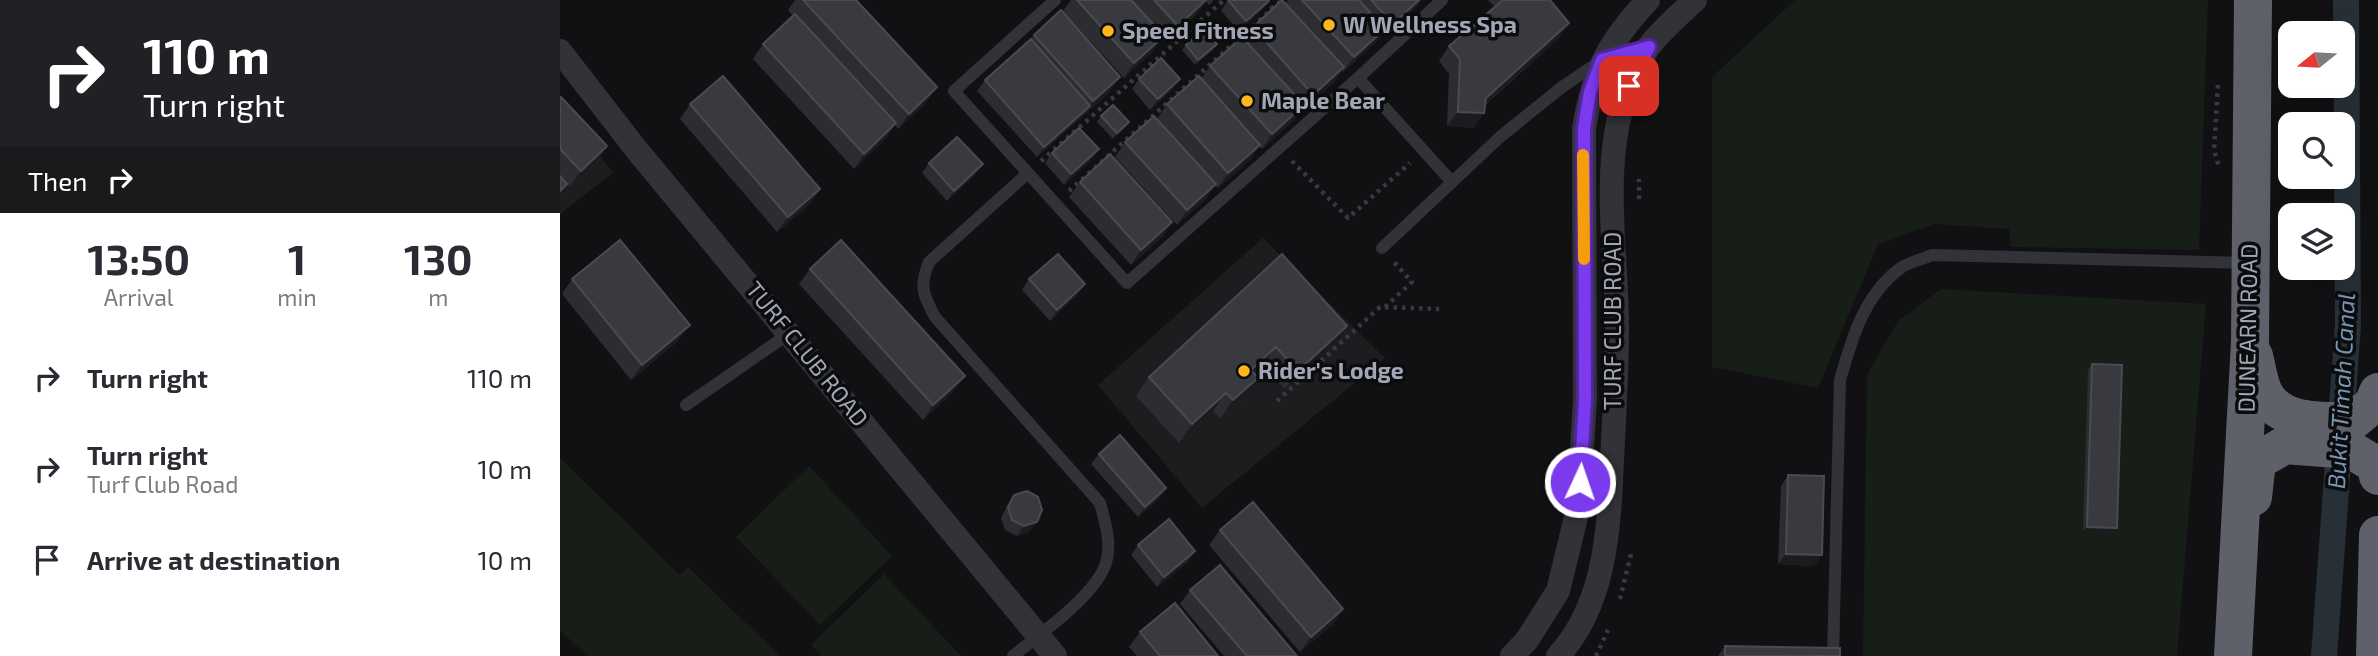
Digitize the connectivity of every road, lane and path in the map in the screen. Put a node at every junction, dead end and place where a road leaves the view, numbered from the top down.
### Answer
1 (1055, 0) edge
2 (1224, 0) edge
3 (1265, 0) edge
4 (1282, 0) edge
5 (1442, 0) edge
6 (1648, 0) edge
7 (1695, 0) edge
8 (2253, 0) edge
9 (1273, 8) junction
10 (1282, 19) edge
11 (1649, 47) junction
12 (560, 51) edge
13 (1602, 60) junction
14 (1358, 78) junction
15 (1280, 148) junction
16 (1424, 150) junction
17 (1028, 173) junction
18 (1452, 182) junction
19 (1055, 203) junction
20 (1382, 248) joint
21 (2251, 264) junction
22 (1384, 307) junction
23 (1439, 309) dead end
24 (790, 333) junction
25 (2250, 341) junction
26 (2378, 391) edge
27 (1277, 401) dead end
28 (686, 405) dead end
29 (2304, 433) junction
30 (2361, 449) edge
31 (2378, 535) edge
32 (1038, 635) junction
33 (1013, 656) edge
34 (1055, 656) edge
35 (1512, 656) edge
36 (1558, 656) edge
37 (1833, 656) edge
38 (2233, 656) edge
39 (2238, 656) edge
40 (2375, 656) edge

1 - 17 lane
2 - 17 path
3 - 9 path
4 - 9 path
5 - 14 lane
6 - 13 street, TURF CLUB ROAD
7 - 11 street, TURF CLUB ROAD
8 - 21 highway, DUNEARN ROAD
9 - 10 path
9 - 19 path
11 - 13 lane
11 - 36 street, TURF CLUB ROAD
12 - 24 street, TURF CLUB ROAD
13 - 18 lane
13 - 35 street, TURF CLUB ROAD
14 - 15 lane
14 - 16 lane
15 - 16 path
15 - 19 lane
16 - 18 lane
17 - 19 lane
17 - 32 lane
18 - 20 lane
20 - 22 path
21 - 25 highway, DUNEARN ROAD
21 - 37 lane
22 - 23 path
22 - 27 path
24 - 28 lane
24 - 32 street, TURF CLUB ROAD
25 - 29 highway
25 - 38 highway, DUNEARN ROAD
26 - 30 highway
29 - 30 highway
29 - 39 highway
31 - 40 highway
32 - 33 lane
32 - 34 street, TURF CLUB ROAD

